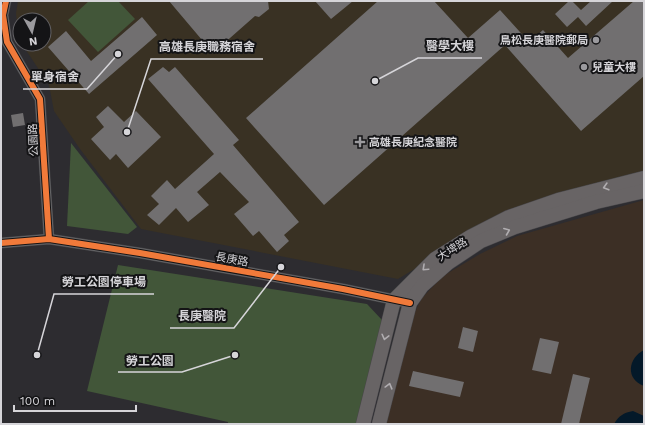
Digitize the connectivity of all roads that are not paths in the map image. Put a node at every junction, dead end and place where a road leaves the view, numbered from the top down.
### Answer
1 (6, 1) edge
2 (644, 178) edge
3 (644, 191) edge
4 (50, 239) junction
5 (1, 243) edge
6 (394, 300) junction
7 (410, 304) junction
8 (363, 424) edge
9 (379, 424) edge

1 - 4 street, 公園路
2 -> 6 main road, 大埤路
7 -> 3 main road, 大埤路
4 - 5 street
4 - 6 street, 長庚路
6 - 7 street, 長庚路
6 -> 8 main road
9 -> 7 main road, 大埤路

